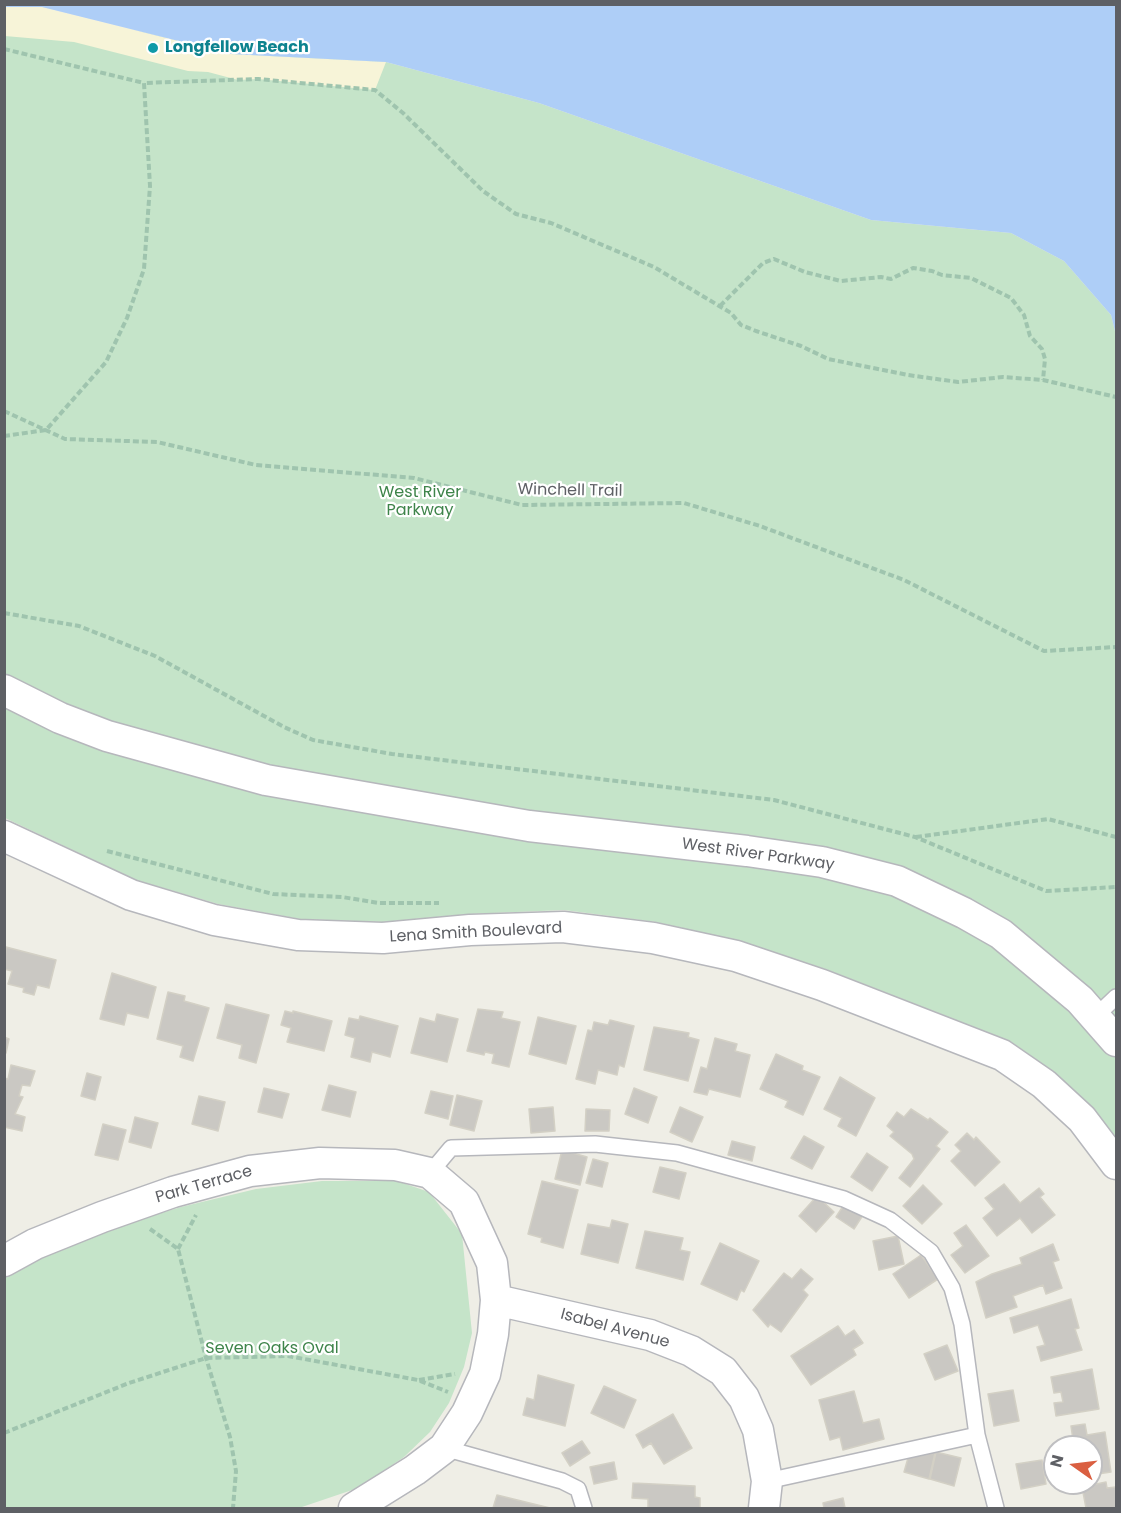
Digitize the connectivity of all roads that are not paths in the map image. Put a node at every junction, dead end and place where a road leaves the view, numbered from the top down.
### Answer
1 (4, 690) edge
2 (4, 836) edge
3 (1116, 997) edge
4 (1095, 1017) junction
5 (1116, 1041) edge
6 (1116, 1164) edge
7 (430, 1173) junction
8 (4, 1261) edge
9 (496, 1300) junction
10 (977, 1435) junction
11 (444, 1448) junction
12 (766, 1495) edge
13 (354, 1509) edge
14 (584, 1509) edge
15 (996, 1509) edge

1 - 4 street, West River Parkway
2 - 6 street, Lena Smith Boulevard
3 - 4 lane
4 - 5 street, West River Parkway
7 - 8 street, Park Terrace
7 - 9 street, Park Terrace
7 - 10 lane
9 - 11 street, Park Terrace
9 - 12 street, Isabel Avenue
10 - 12 lane
10 - 15 lane
11 - 13 street, Park Terrace
11 - 14 lane

